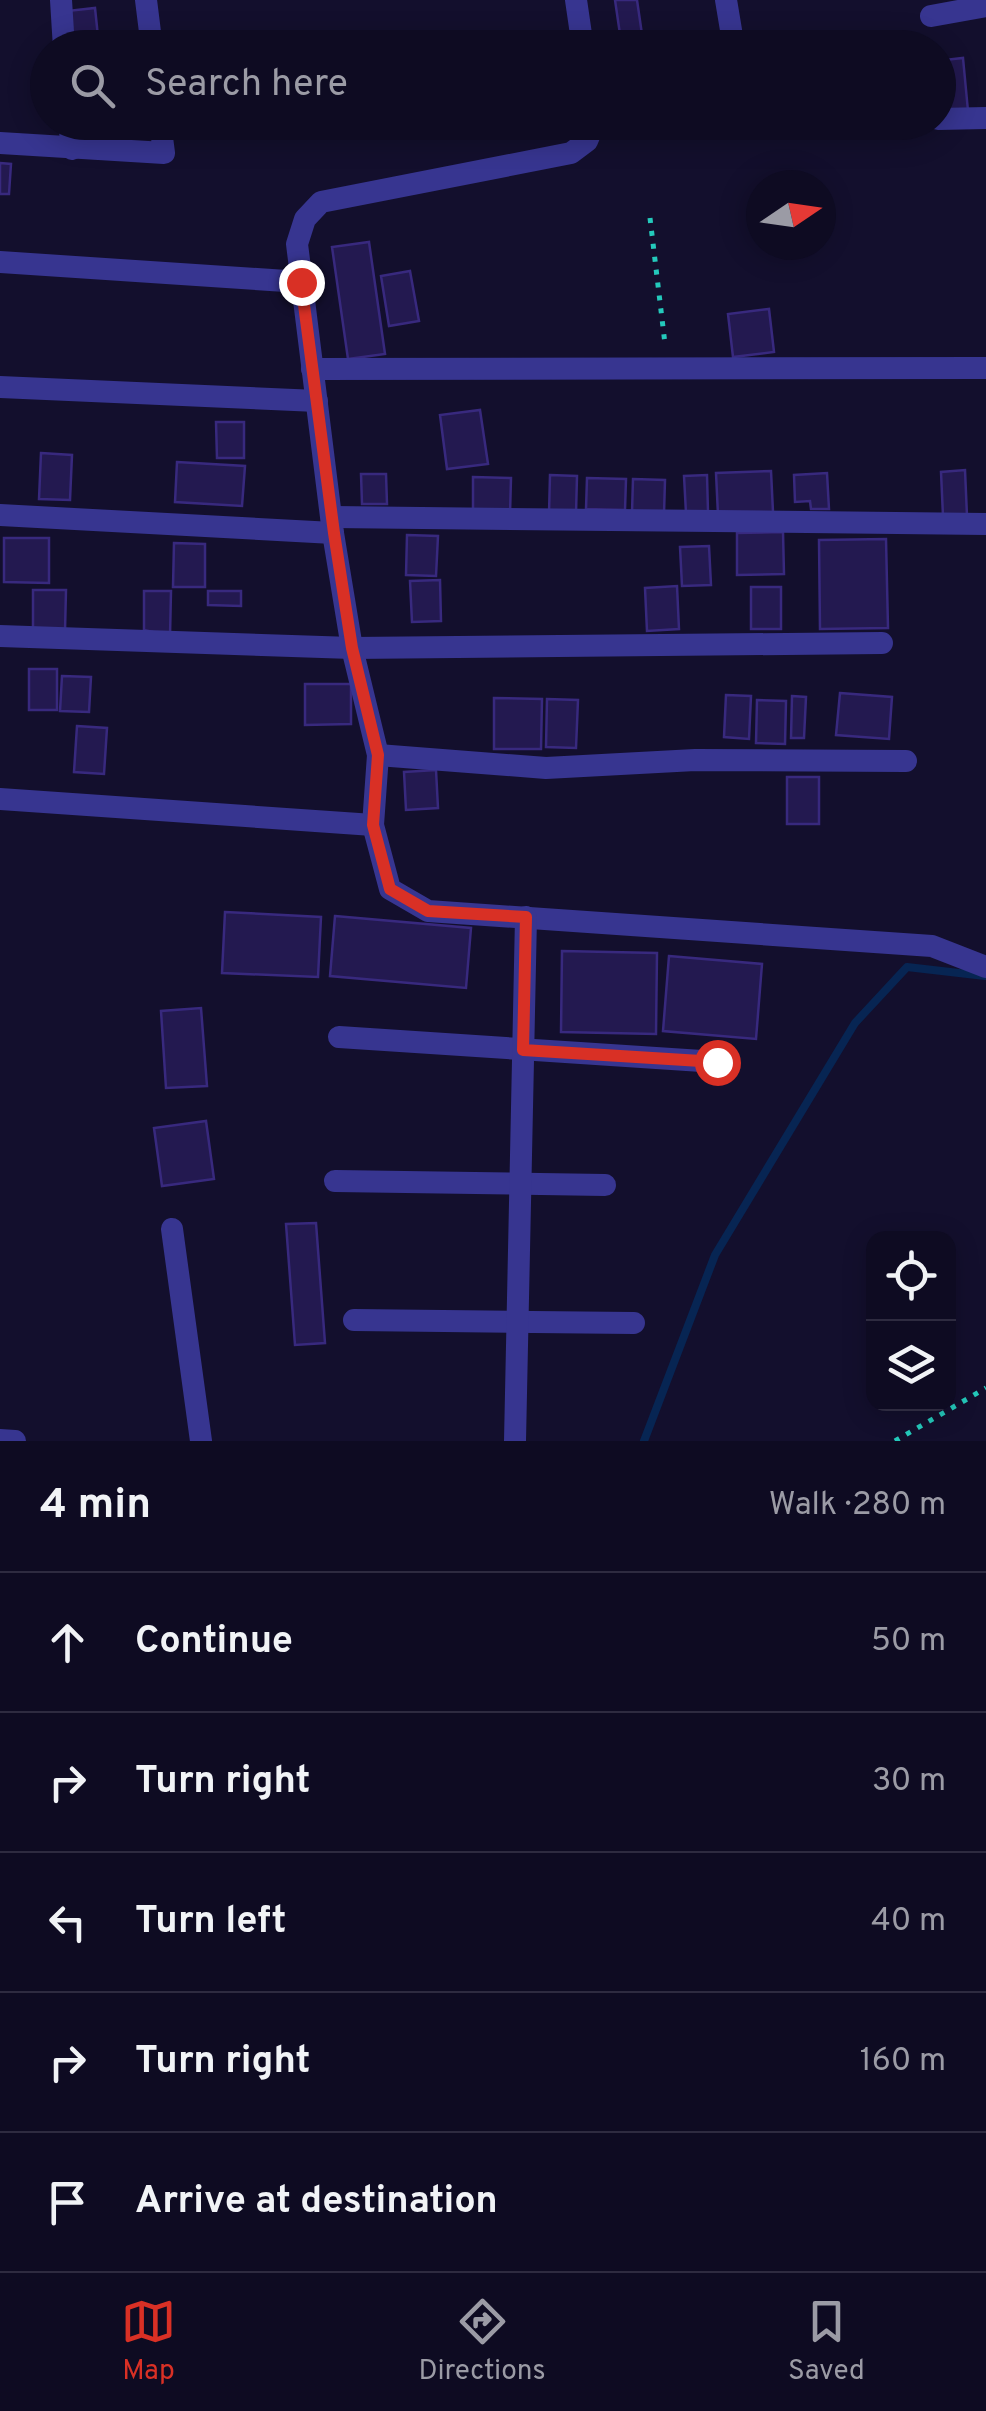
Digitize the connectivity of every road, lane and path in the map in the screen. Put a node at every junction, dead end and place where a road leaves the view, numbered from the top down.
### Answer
1 (61, 0) edge
2 (146, 0) edge
3 (576, 0) edge
4 (726, 0) edge
5 (986, 6) edge
6 (931, 16) dead end
7 (63, 30) edge
8 (150, 30) edge
9 (580, 30) edge
10 (731, 30) edge
11 (986, 118) edge
12 (956, 119) edge
13 (71, 140) edge
14 (162, 140) edge
15 (587, 140) edge
16 (0, 143) edge
17 (72, 149) junction
18 (650, 218) dead end
19 (0, 262) edge
20 (301, 282) junction
21 (668, 368) junction
22 (986, 368) edge
23 (312, 369) junction
24 (0, 387) edge
25 (317, 401) junction
26 (0, 516) edge
27 (986, 524) edge
28 (333, 525) junction
29 (0, 636) edge
30 (882, 643) dead end
31 (352, 648) junction
32 (378, 755) junction
33 (906, 761) dead end
34 (0, 799) edge
35 (373, 825) junction
36 (526, 917) junction
37 (986, 967) edge
38 (339, 1037) dead end
39 (523, 1050) junction
40 (717, 1062) dead end
41 (335, 1182) dead end
42 (520, 1182) junction
43 (605, 1185) dead end
44 (172, 1229) dead end
45 (354, 1320) dead end
46 (518, 1324) junction
47 (634, 1324) dead end
48 (986, 1388) edge
49 (0, 1440) edge
50 (15, 1441) edge
51 (201, 1441) edge
52 (515, 1441) edge
53 (895, 1441) edge

1 - 7 street
2 - 8 street
3 - 9 street
4 - 10 street
5 - 6 street
11 - 12 street
13 - 17 street
14 - 17 street
15 - 20 street
16 - 17 street
18 - 21 path
19 - 20 street
20 - 23 street
21 - 22 street
21 - 23 street
23 - 25 street
24 - 25 street
25 - 28 street
26 - 28 street
27 - 28 street
28 - 31 street
29 - 31 street
30 - 31 street
31 - 32 street
32 - 33 street
32 - 35 street
34 - 35 street
35 - 36 street
36 - 37 street
36 - 39 street
38 - 39 street
39 - 40 street
39 - 42 street
41 - 42 street
42 - 43 street
42 - 46 street
44 - 51 street
45 - 46 street
46 - 47 street
46 - 52 street
48 - 53 path
49 - 50 street

